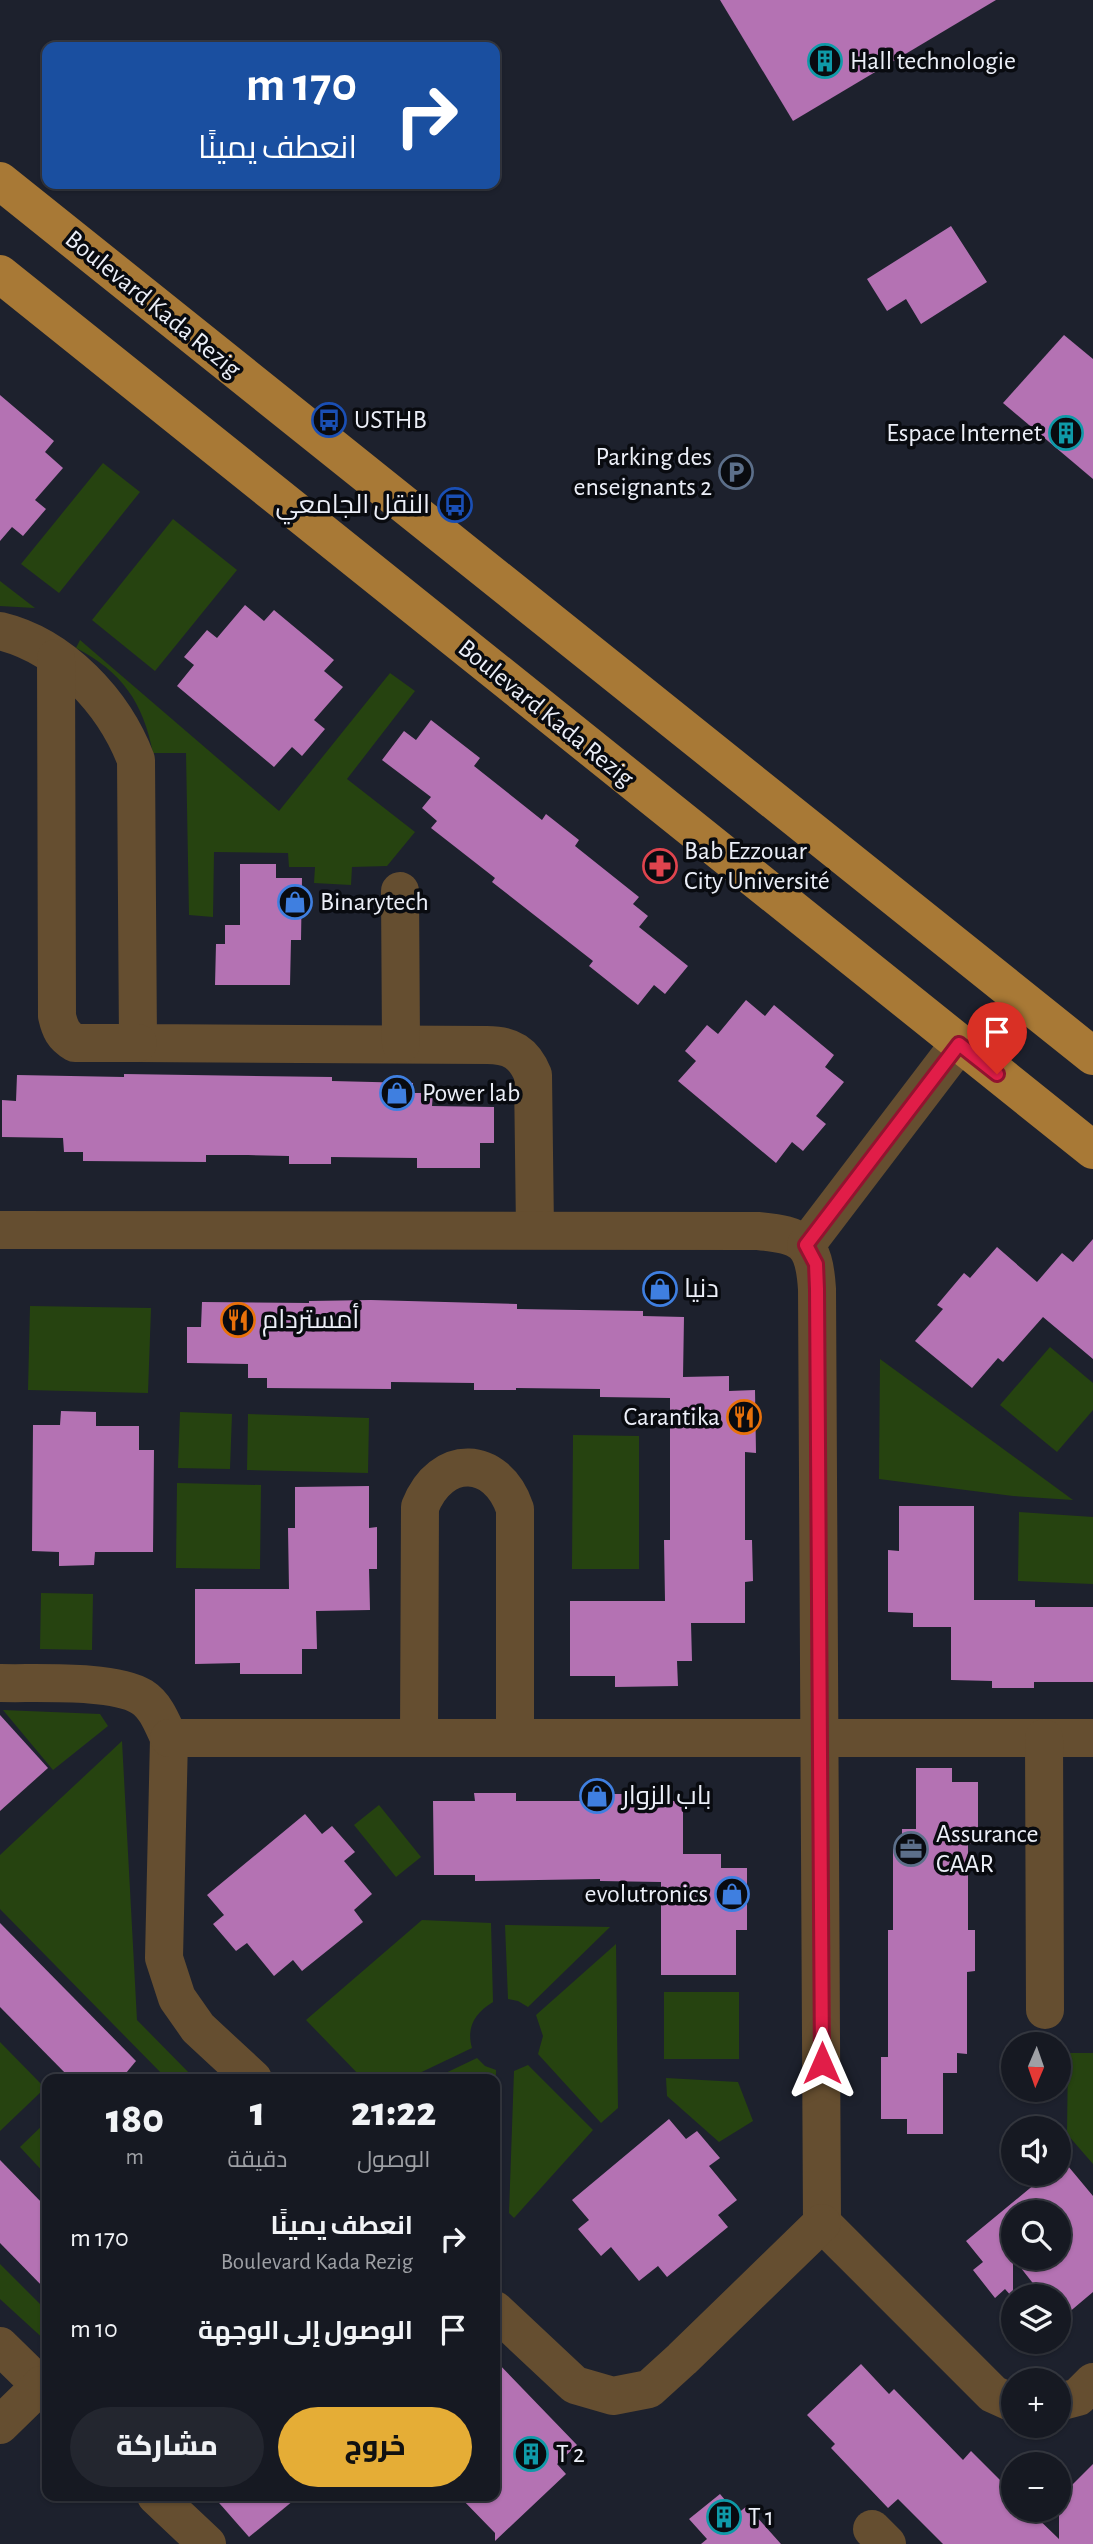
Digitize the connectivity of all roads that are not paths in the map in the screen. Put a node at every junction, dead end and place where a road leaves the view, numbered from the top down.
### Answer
1 (0, 181) edge
2 (0, 274) edge
3 (0, 631) edge
4 (56, 658) junction
5 (400, 891) dead end
6 (138, 1044) junction
7 (401, 1044) junction
8 (959, 1044) junction
9 (1091, 1054) edge
10 (1093, 1150) edge
11 (0, 1230) edge
12 (535, 1230) junction
13 (806, 1245) junction
14 (0, 1684) edge
15 (419, 1737) junction
16 (515, 1737) junction
17 (169, 1738) junction
18 (820, 1738) junction
19 (1044, 1738) junction
20 (1093, 1738) edge
21 (1045, 2010) dead end
22 (248, 2074) edge
23 (822, 2223) junction
24 (500, 2315) edge
25 (0, 2346) edge
26 (1093, 2382) edge
27 (42, 2387) edge
28 (42, 2391) edge
29 (1001, 2398) edge
30 (1071, 2399) edge
31 (0, 2425) edge
32 (161, 2501) edge
33 (207, 2544) edge

1 - 9 main road, Boulevard Kada Rezig
2 - 8 main road, Boulevard Kada Rezig
3 - 4 street
4 - 6 street
4 - 6 street
5 - 7 street
6 - 7 street
7 - 12 street
8 - 10 main road, Boulevard Kada Rezig
8 - 13 street
11 - 12 street
12 - 13 street
13 - 18 street
14 - 17 street
15 - 16 street
15 - 16 street
15 - 17 street
16 - 18 street
17 - 22 street
18 - 19 street
18 - 23 street
19 - 20 street
19 - 21 street
23 - 24 street
23 - 29 street
25 - 27 street
26 - 30 street
28 - 31 street
32 - 33 street

